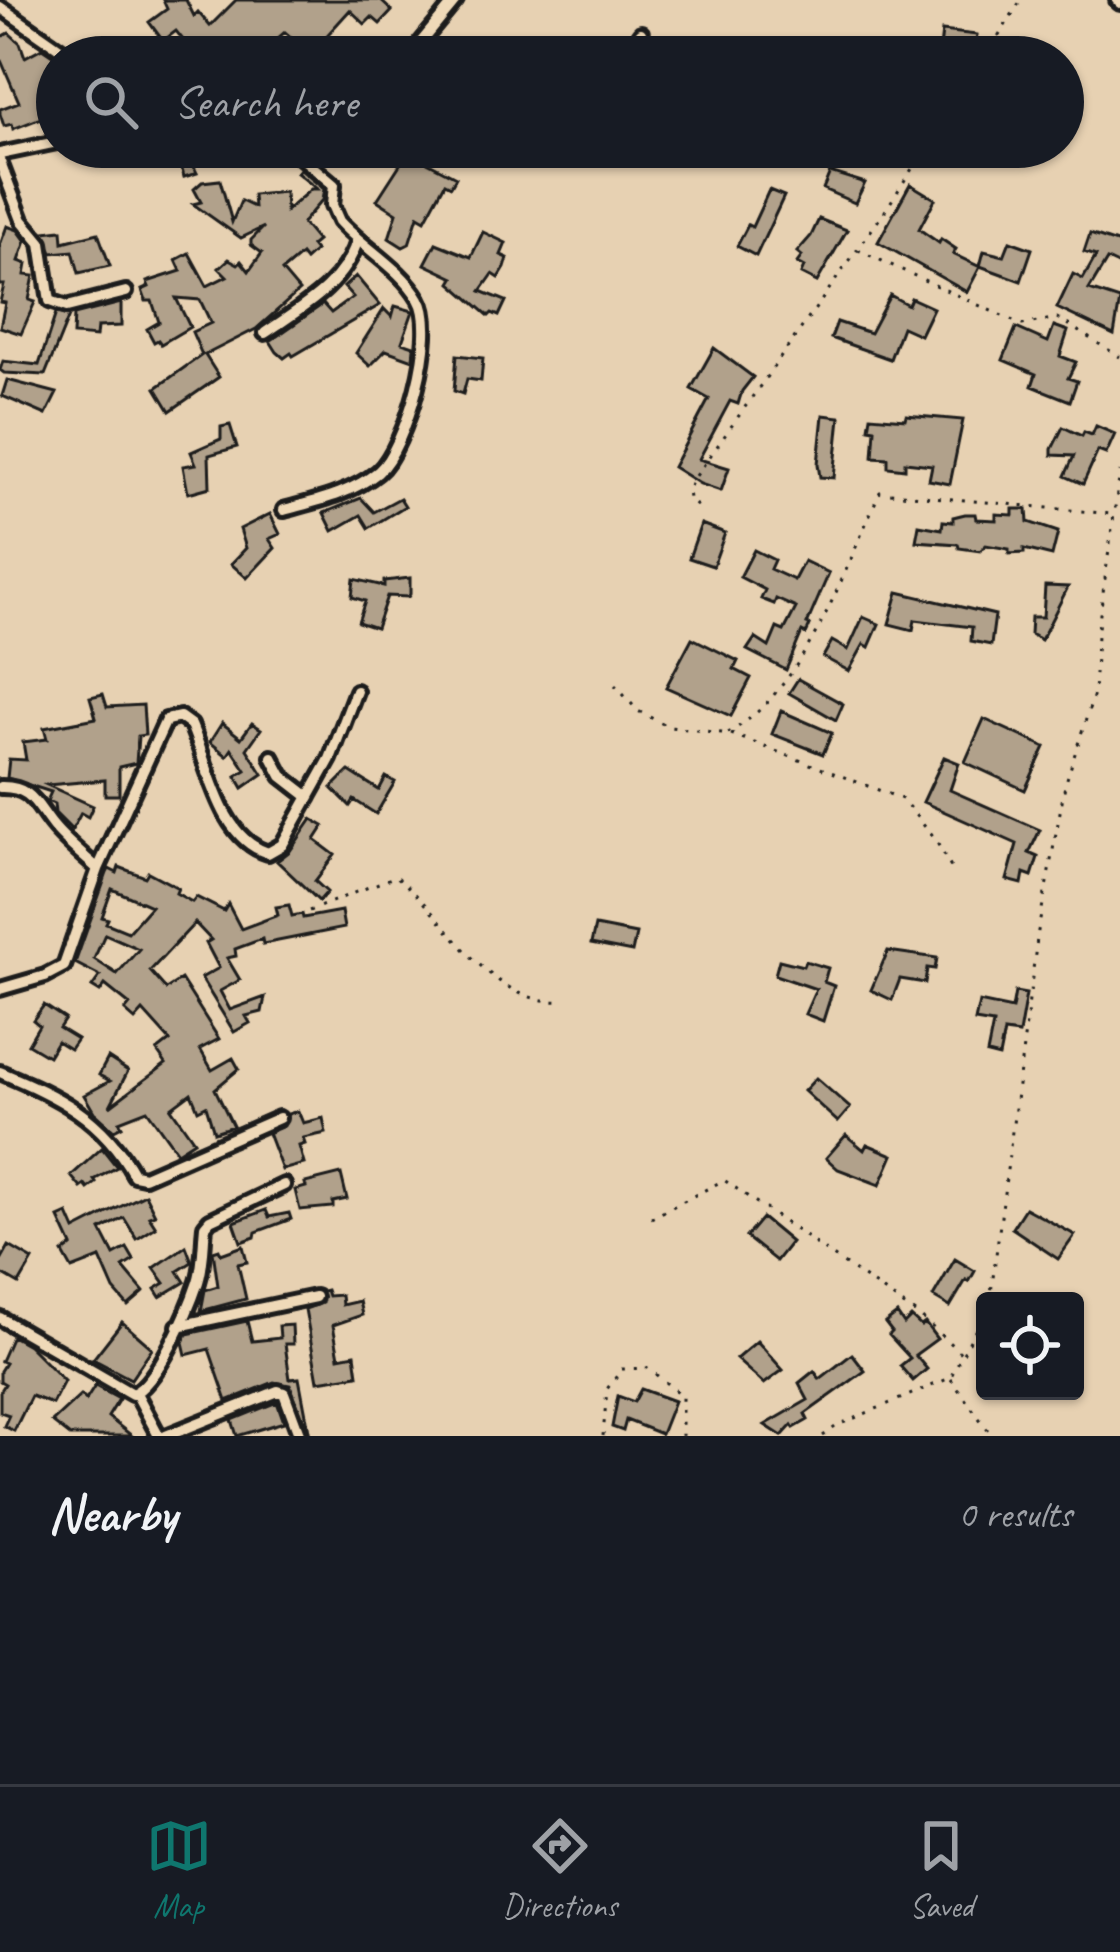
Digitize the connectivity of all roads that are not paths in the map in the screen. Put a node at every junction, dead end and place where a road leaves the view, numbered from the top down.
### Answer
1 (456, 0) edge
2 (0, 7) edge
3 (641, 33) dead end
4 (42, 36) edge
5 (426, 36) edge
6 (638, 36) edge
7 (36, 148) edge
8 (0, 158) edge
9 (314, 168) edge
10 (356, 241) junction
11 (127, 292) dead end
12 (265, 333) dead end
13 (284, 510) dead end
14 (356, 691) dead end
15 (272, 757) dead end
16 (0, 787) edge
17 (309, 797) junction
18 (98, 869) junction
19 (0, 989) edge
20 (0, 1072) edge
21 (279, 1118) dead end
22 (284, 1185) dead end
23 (315, 1297) dead end
24 (0, 1318) edge
25 (178, 1326) junction
26 (136, 1393) junction
27 (162, 1436) edge
28 (300, 1436) edge

1 - 5 street
2 - 4 street
3 - 6 street
7 - 8 street
8 - 11 street
9 - 10 street
10 - 12 street
10 - 13 street
14 - 17 street
15 - 17 street
16 - 18 street
17 - 18 street
18 - 19 street
20 - 21 street
22 - 25 street
23 - 25 street
24 - 26 street
25 - 26 street
26 - 27 street
27 - 28 street

